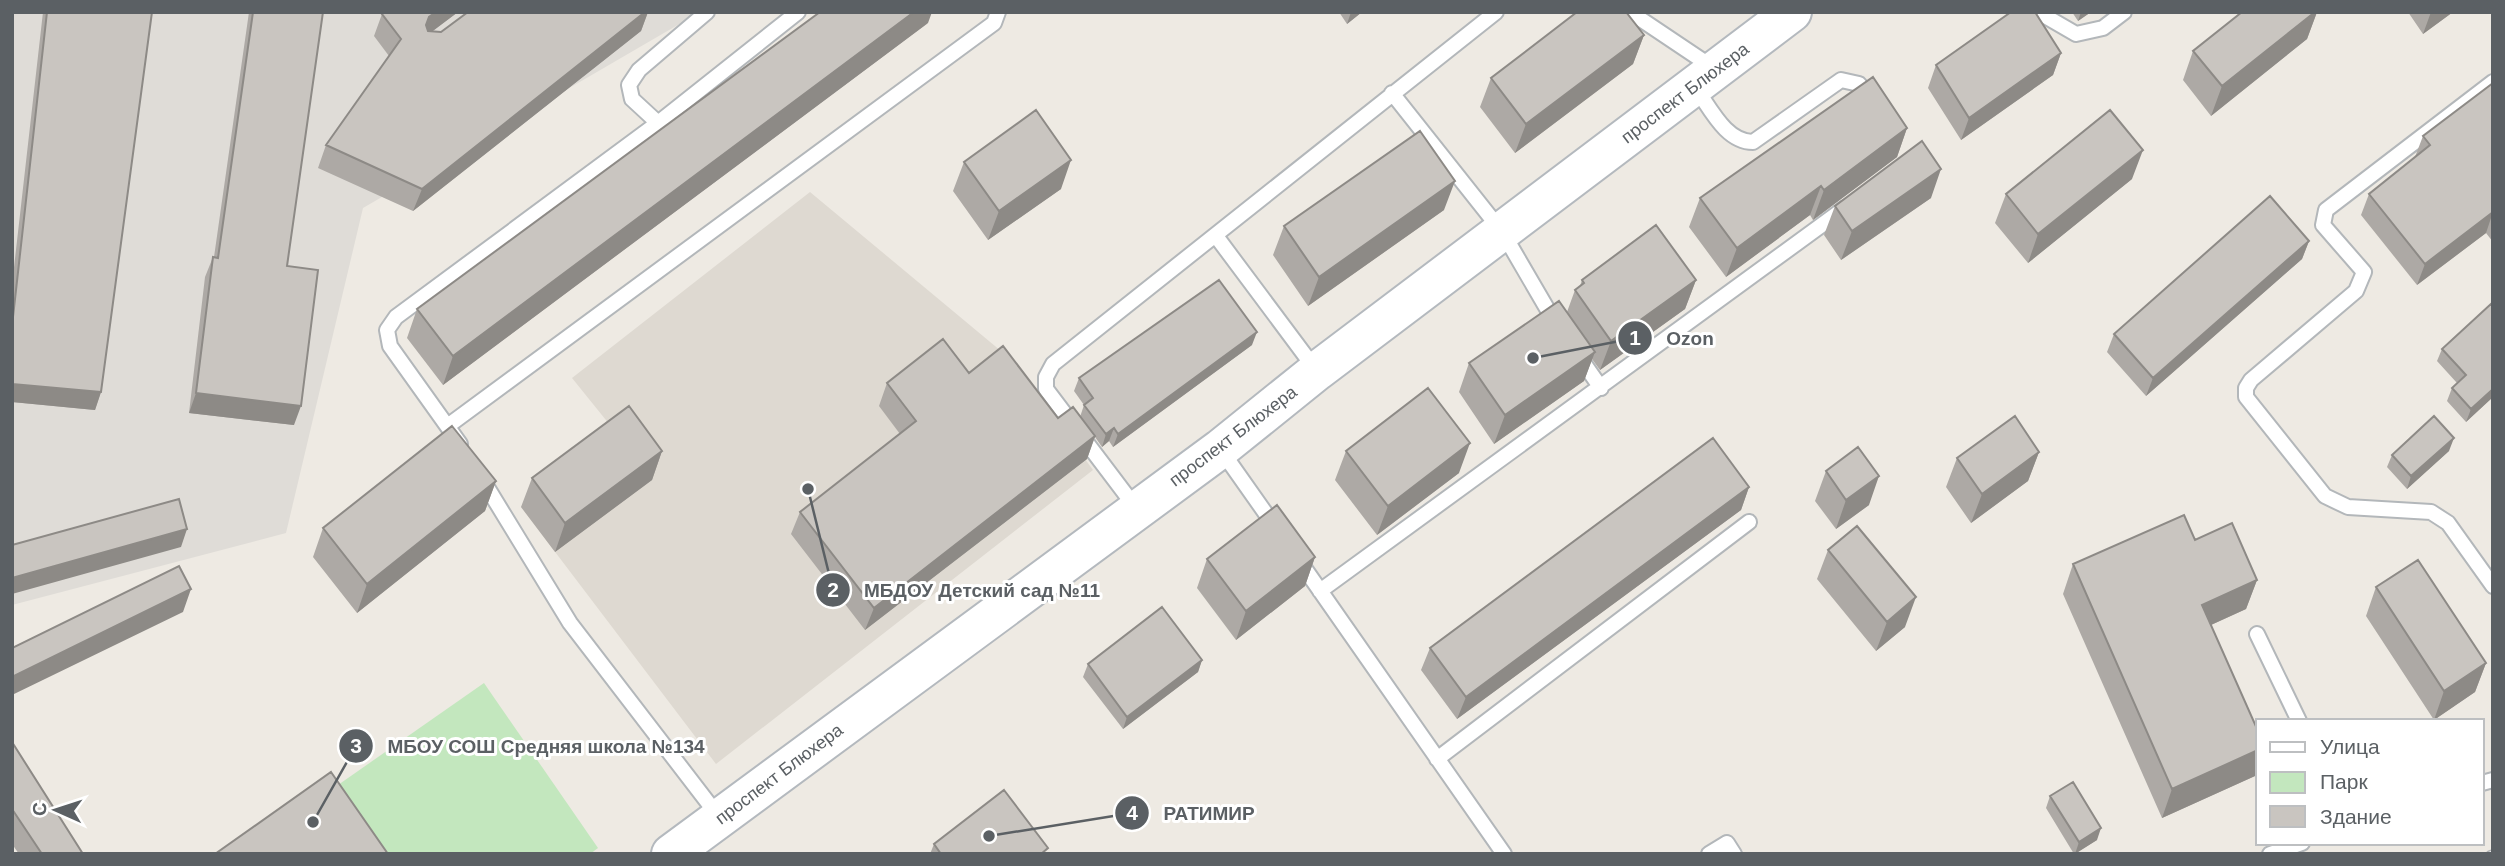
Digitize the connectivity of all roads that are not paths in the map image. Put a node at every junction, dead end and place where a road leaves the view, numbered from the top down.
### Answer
1 (708, 12) edge
2 (797, 12) edge
3 (998, 12) edge
4 (1496, 12) edge
5 (1630, 12) edge
6 (1792, 12) edge
7 (2038, 12) edge
8 (2124, 12) edge
9 (1705, 78) junction
10 (2493, 82) edge
11 (1392, 93) junction
12 (1880, 115) edge
13 (658, 123) junction
14 (1858, 199) edge
15 (1503, 233) junction
16 (1216, 236) junction
17 (1317, 372) junction
18 (1601, 388) junction
19 (449, 425) junction
20 (1220, 449) junction
21 (1136, 509) junction
22 (1749, 522) dead end
23 (2493, 586) edge
24 (1320, 591) junction
25 (2257, 634) dead end
26 (2298, 719) edge
27 (1437, 759) junction
28 (719, 818) junction
29 (2296, 845) edge
30 (671, 854) edge
31 (1504, 854) edge
32 (1709, 854) edge
33 (1734, 854) edge
34 (2270, 854) edge

1 - 13 lane
2 - 13 lane
3 - 19 lane
4 - 11 lane
5 - 9 lane
6 - 9 street, проспект Блюхера
7 - 8 lane
9 - 12 lane
9 - 15 street, проспект Блюхера
10 - 23 lane
11 - 15 lane
11 - 16 lane
13 - 19 lane
14 - 18 lane
15 - 17 street, проспект Блюхера
15 - 18 lane
16 - 17 lane
16 - 21 lane
17 - 20 street, проспект Блюхера
18 - 24 lane
19 - 28 lane
20 - 21 street, проспект Блюхера
20 - 24 lane
21 - 28 street, проспект Блюхера
22 - 27 lane
24 - 27 lane
25 - 26 lane
27 - 31 lane
28 - 30 street, проспект Блюхера
29 - 34 lane
32 - 33 lane

